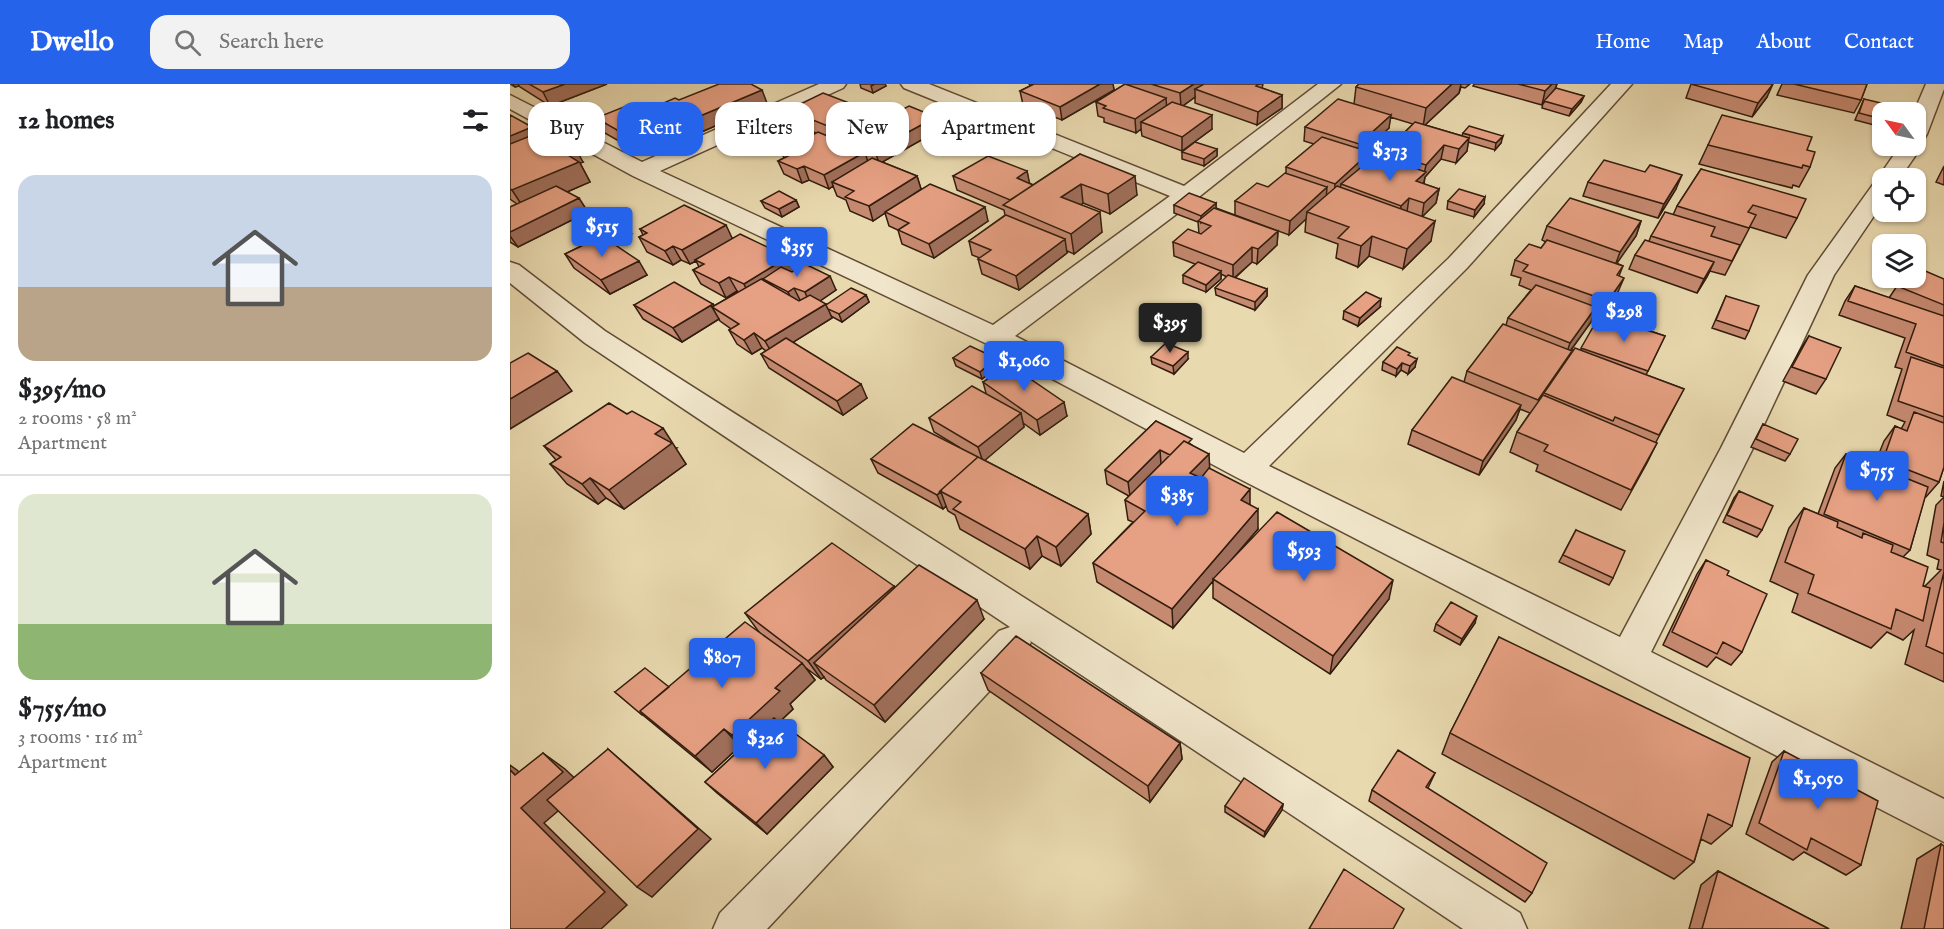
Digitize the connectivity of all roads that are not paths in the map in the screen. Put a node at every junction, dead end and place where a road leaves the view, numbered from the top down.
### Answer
1 (836, 84) edge
2 (911, 84) edge
3 (1331, 84) edge
4 (1622, 84) edge
5 (1936, 84) edge
6 (510, 102) edge
7 (1926, 109) edge
8 (641, 171) junction
9 (1187, 195) junction
10 (1872, 202) edge
11 (510, 270) edge
12 (995, 337) junction
13 (1247, 469) junction
14 (1032, 622) junction
15 (1628, 659) junction
16 (1944, 821) edge
17 (1490, 925) edge
18 (736, 929) edge

1 - 8 street
2 - 9 street
3 - 9 street
4 - 13 street
5 - 7 street
6 - 8 street
8 - 12 street
9 - 12 street
10 - 15 street
11 - 14 street
12 - 13 street
13 - 15 street
14 - 17 street
14 - 18 street
15 - 16 street

